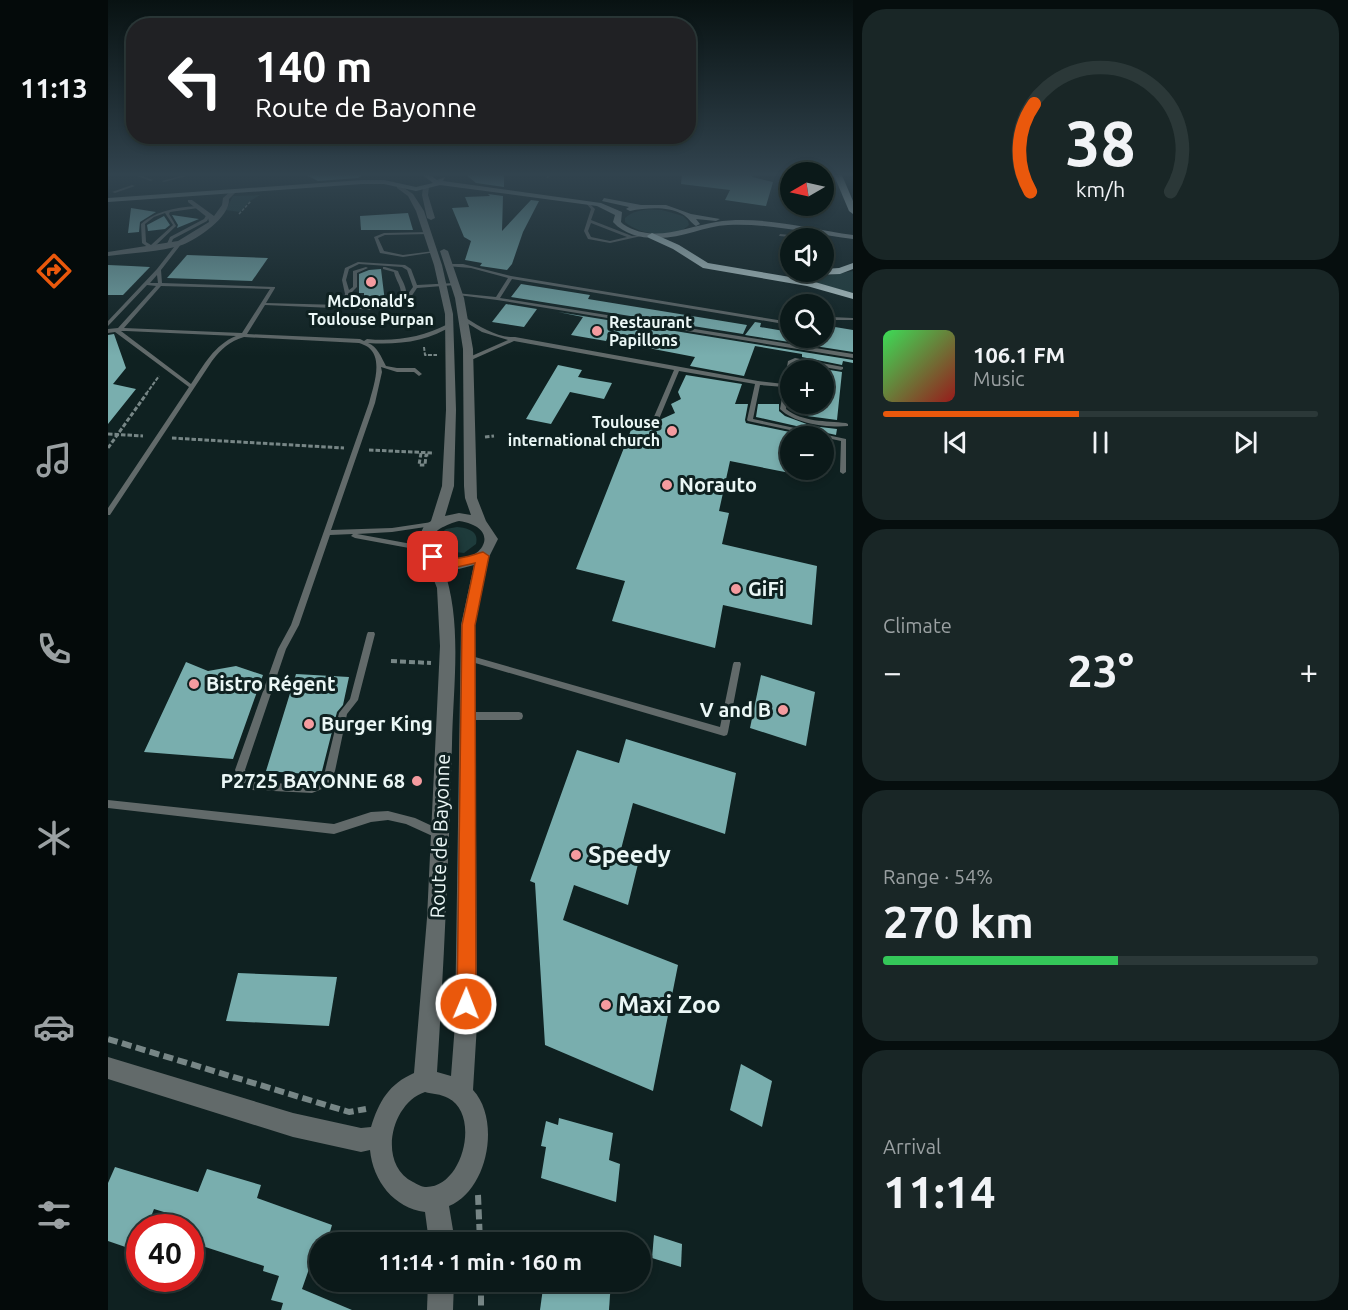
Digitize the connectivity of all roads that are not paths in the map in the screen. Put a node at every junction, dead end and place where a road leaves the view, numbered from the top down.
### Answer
1 (144, 234) edge
2 (165, 234) edge
3 (179, 234) edge
4 (195, 234) edge
5 (384, 234) edge
6 (432, 234) edge
7 (433, 234) edge
8 (587, 234) edge
9 (609, 234) edge
10 (614, 234) edge
11 (657, 234) edge
12 (687, 234) edge
13 (840, 234) edge
14 (648, 235) junction
15 (853, 236) edge
16 (621, 237) junction
17 (180, 243) junction
18 (168, 245) junction
19 (151, 247) junction
20 (434, 252) junction
21 (108, 254) edge
22 (448, 265) junction
23 (853, 266) edge
24 (159, 270) junction
25 (511, 277) junction
26 (145, 284) junction
27 (160, 284) junction
28 (443, 285) junction
29 (415, 287) junction
30 (457, 289) junction
31 (346, 294) junction
32 (853, 297) edge
33 (497, 299) junction
34 (400, 303) junction
35 (264, 304) junction
36 (347, 306) junction
37 (834, 318) edge
38 (464, 319) junction
39 (853, 319) edge
40 (780, 322) edge
41 (108, 324) edge
42 (450, 325) junction
43 (108, 331) edge
44 (117, 331) junction
45 (244, 335) junction
46 (515, 339) junction
47 (360, 341) junction
48 (378, 355) junction
49 (853, 356) edge
50 (469, 359) junction
51 (834, 367) edge
52 (678, 368) junction
53 (841, 368) dead end
54 (419, 374) dead end
55 (758, 383) junction
56 (780, 385) edge
57 (192, 387) junction
58 (787, 414) edge
59 (656, 419) dead end
60 (846, 425) dead end
61 (843, 472) dead end
62 (108, 513) edge
63 (480, 522) junction
64 (435, 523) junction
65 (327, 533) junction
66 (340, 533) junction
67 (429, 553) junction
68 (483, 556) junction
69 (371, 634) dead end
70 (468, 658) junction
71 (737, 664) dead end
72 (468, 716) junction
73 (519, 716) dead end
74 (108, 804) edge
75 (439, 834) junction
76 (108, 1068) edge
77 (425, 1081) junction
78 (461, 1093) junction
79 (381, 1137) junction
80 (436, 1198) junction
81 (441, 1232) edge
82 (441, 1292) edge
83 (440, 1310) edge

1 - 19 lane
2 - 19 lane
3 - 18 lane
4 - 17 street
5 - 20 lane
6 - 20 street, Route de Bayonne
7 - 22 street, Route de Bayonne
8 - 16 lane
9 - 16 lane
10 - 16 lane
11 - 14 main road
12 - 23 highway
13 - 15 main road
14 - 16 lane
14 - 32 highway
17 - 18 street
17 - 24 lane
18 - 19 street
19 - 21 street
20 - 28 street, Route de Bayonne
22 - 25 lane
22 - 30 street, Route de Bayonne
24 - 26 lane
24 - 27 lane
25 - 33 lane
25 - 40 lane
26 - 27 lane
26 - 41 lane
27 - 35 lane
27 - 44 lane
28 - 29 lane
28 - 30 lane
28 - 42 street, Route de Bayonne
29 - 31 lane
29 - 34 lane
30 - 33 lane
30 - 38 street, Route de Bayonne
31 - 34 lane
31 - 36 lane
33 - 49 lane
34 - 36 lane
35 - 36 lane
35 - 45 lane
37 - 39 lane
38 - 46 lane
38 - 50 street, Route de Bayonne
42 - 47 lane
42 - 64 street, Route de Bayonne
43 - 44 lane
44 - 45 lane
44 - 57 lane
45 - 47 lane
45 - 57 lane
46 - 50 lane
46 - 52 lane
47 - 48 lane
48 - 54 lane
48 - 65 lane
50 - 63 street, Route de Bayonne
51 - 53 lane
52 - 55 lane
52 - 59 lane
55 - 56 lane
55 - 61 lane
57 - 62 lane
58 - 60 lane
63 - 64 street
63 - 68 street, Route de Bayonne
64 - 66 lane
64 - 67 street, Route de Bayonne
65 - 66 lane
65 - 69 lane
66 - 67 lane
67 - 68 street
67 - 75 street, Route de Bayonne
68 - 70 street, Route de Bayonne
70 - 71 lane
70 - 72 street, Route de Bayonne
72 - 73 lane
72 - 78 street, Route de Bayonne
74 - 75 lane
75 - 77 street, Route de Bayonne
76 - 79 street
77 - 78 street
77 - 79 street
78 - 80 street
79 - 80 street
80 - 81 street
82 - 83 street

